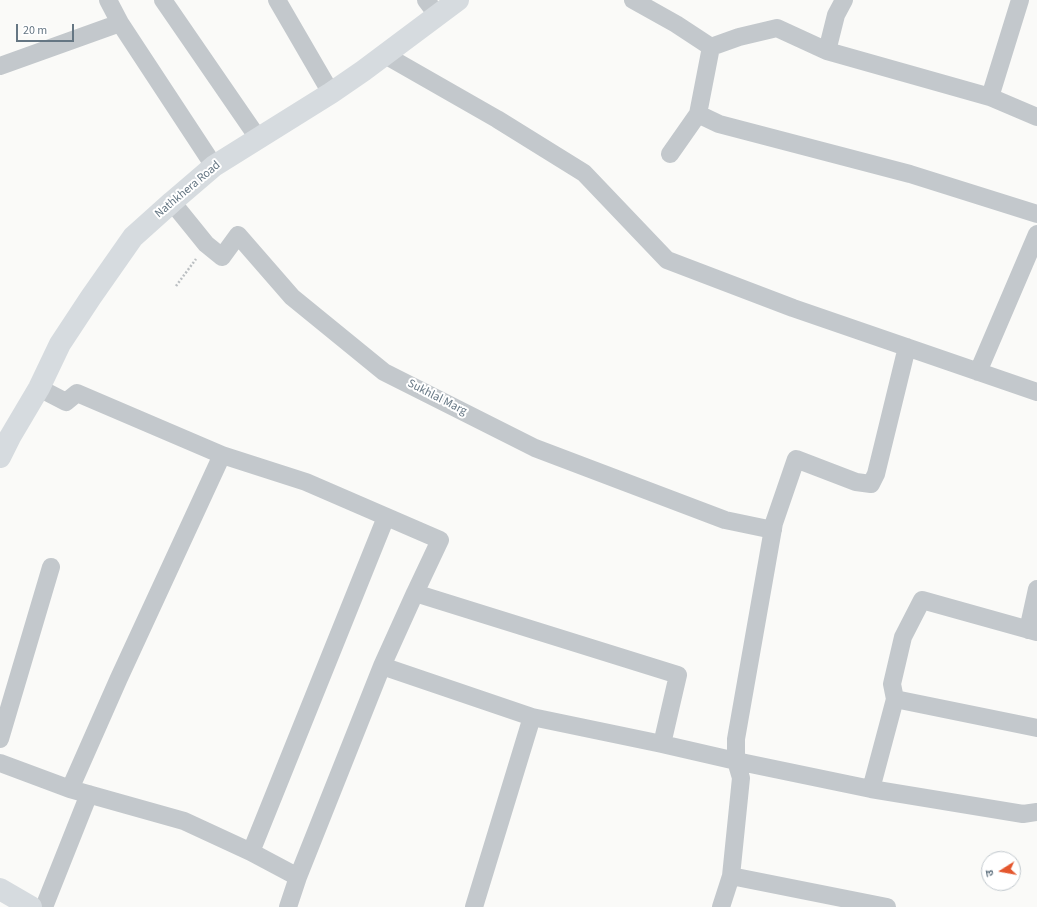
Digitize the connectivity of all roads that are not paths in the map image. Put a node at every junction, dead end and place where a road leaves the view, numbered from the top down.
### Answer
1 (108, 0) edge
2 (163, 0) edge
3 (277, 0) edge
4 (458, 0) edge
5 (633, 0) edge
6 (844, 0) edge
7 (1020, 0) edge
8 (432, 8) edge
9 (120, 23) junction
10 (711, 47) junction
11 (827, 51) junction
12 (385, 55) junction
13 (0, 66) edge
14 (331, 93) junction
15 (990, 97) junction
16 (698, 114) junction
17 (1037, 117) edge
18 (258, 138) junction
19 (670, 154) dead end
20 (214, 166) junction
21 (172, 202) junction
22 (1037, 214) edge
23 (1037, 234) edge
24 (907, 347) junction
25 (978, 372) junction
26 (39, 388) junction
27 (1037, 392) edge
28 (5, 439) edge
29 (222, 455) junction
30 (0, 457) edge
31 (386, 517) junction
32 (772, 530) junction
33 (51, 567) dead end
34 (1037, 589) edge
35 (415, 593) junction
36 (1032, 631) edge
37 (382, 666) junction
38 (895, 699) junction
39 (532, 718) junction
40 (1037, 728) edge
41 (0, 739) edge
42 (662, 744) junction
43 (736, 761) junction
44 (0, 763) edge
45 (70, 789) junction
46 (871, 789) junction
47 (89, 794) junction
48 (1037, 812) edge
49 (250, 852) junction
50 (731, 876) junction
51 (298, 877) junction
52 (0, 889) edge
53 (30, 907) edge
54 (44, 907) edge
55 (288, 907) edge
56 (474, 907) edge
57 (721, 907) edge
58 (887, 907) edge

1 - 9 street
2 - 18 street
3 - 14 street
4 - 8 street, Nathkhera Road
5 - 10 street
6 - 11 street
7 - 15 street
8 - 12 street, Nathkhera Road
9 - 13 street
9 - 20 street
10 - 11 street
10 - 16 street
11 - 15 street
12 - 14 street, Nathkhera Road
12 - 24 street
14 - 18 street, Nathkhera Road
15 - 17 street
16 - 19 street
16 - 22 street
18 - 20 street, Nathkhera Road
20 - 21 street, Nathkhera Road
21 - 26 street, Nathkhera Road
21 - 32 street, Sukhlal Marg
23 - 25 street
24 - 25 street
24 - 32 street
25 - 27 street
26 - 28 street, Nathkhera Road
26 - 29 street
28 - 30 street, Nathkhera Road
29 - 31 street
29 - 45 street
31 - 35 street
31 - 49 street
32 - 43 street
33 - 41 street
34 - 36 street
35 - 37 street
35 - 42 street
36 - 38 street
37 - 39 street
37 - 51 street
38 - 40 street
38 - 46 street
39 - 42 street
39 - 56 street
42 - 43 street
43 - 46 street
43 - 50 street
44 - 45 street
45 - 47 street
46 - 48 street
47 - 49 street
47 - 54 street
49 - 51 street
50 - 57 street
50 - 58 street
51 - 55 street
52 - 53 street

